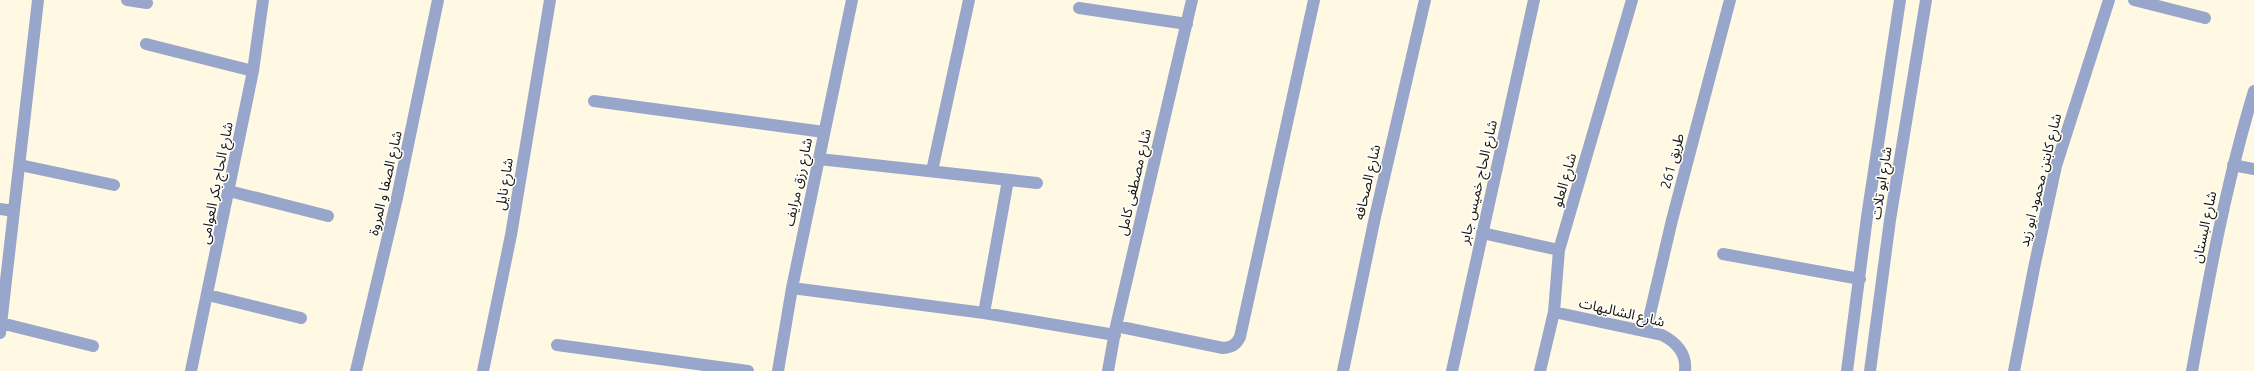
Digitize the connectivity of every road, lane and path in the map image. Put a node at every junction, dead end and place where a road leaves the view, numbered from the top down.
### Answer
1 (38, 0) edge
2 (127, 0) edge
3 (263, 0) edge
4 (438, 0) edge
5 (550, 0) edge
6 (852, 0) edge
7 (969, 0) edge
8 (1192, 0) edge
9 (1314, 0) edge
10 (1424, 0) edge
11 (1534, 0) edge
12 (1632, 0) edge
13 (1730, 0) edge
14 (1900, 0) edge
15 (1926, 0) edge
16 (2110, 0) edge
17 (2134, 0) edge
18 (147, 3) dead end
19 (1079, 8) dead end
20 (2205, 18) dead end
21 (1186, 24) junction
22 (146, 44) dead end
23 (253, 71) junction
24 (2254, 91) edge
25 (594, 101) dead end
26 (824, 132) junction
27 (819, 158) junction
28 (20, 165) junction
29 (2233, 165) junction
30 (2254, 169) edge
31 (932, 171) junction
32 (1008, 180) junction
33 (1037, 183) dead end
34 (114, 185) dead end
35 (229, 191) junction
36 (0, 209) edge
37 (14, 211) junction
38 (328, 216) dead end
39 (1482, 233) junction
40 (1559, 250) junction
41 (1723, 254) dead end
42 (1860, 279) junction
43 (792, 288) junction
44 (208, 295) junction
45 (2, 298) edge
46 (1554, 312) junction
47 (984, 313) junction
48 (301, 318) dead end
49 (1, 328) edge
50 (1115, 330) junction
51 (1646, 331) junction
52 (557, 345) dead end
53 (93, 346) dead end
54 (191, 371) edge
55 (356, 371) edge
56 (482, 371) edge
57 (748, 371) edge
58 (778, 371) edge
59 (1108, 371) edge
60 (1343, 371) edge
61 (1452, 371) edge
62 (1540, 371) edge
63 (1685, 371) edge
64 (1847, 371) edge
65 (1870, 371) edge
66 (2014, 371) edge
67 (2192, 371) edge

1 - 28 street
2 - 18 street
3 - 23 street, شارع الحاج بكر العوامى
4 - 55 street, شارع الصفا و المروة
5 - 56 street, شارع نايل
6 - 26 street, شارع رزق مرايف
7 - 31 street
8 - 21 street, شارع مصطفى كامل
9 - 50 street
10 - 60 street, شارع الصحافه
11 - 39 street, شارع الحاج خميس جابر
12 - 40 street, شارع العلو
13 - 51 street, طريق 261
14 - 42 street, شارع ابو تلات
15 - 65 street, شارع ابو تلات
16 - 66 street, شارع كابتن محمود ابو زيد
17 - 20 street
19 - 21 street
21 - 50 street, شارع مصطفى كامل
22 - 23 street
23 - 35 street, شارع الحاج بكر العوامى
24 - 29 street, شارع البستان
25 - 26 street
26 - 27 street, شارع رزق مرايف
27 - 31 street
27 - 43 street, شارع رزق مرايف
28 - 34 street
28 - 37 street
29 - 30 street
29 - 67 street, شارع البستان
31 - 32 street
32 - 33 street
32 - 47 street
35 - 38 street
35 - 44 street, شارع الحاج بكر العوامى
36 - 37 street
37 - 45 street
39 - 40 street
39 - 61 street, شارع الحاج خميس جابر
40 - 46 street, شارع العلو
41 - 42 street
42 - 64 street, شارع ابو تلات
43 - 47 street
43 - 58 street, شارع رزق مرايف
44 - 48 street
44 - 54 street, شارع الحاج بكر العوامى
45 - 49 street
46 - 51 street, شارع الشاليهات
46 - 62 street, شارع العلو
47 - 50 street
49 - 53 street
50 - 59 street, شارع مصطفى كامل
51 - 63 street, شارع الشاليهات
52 - 57 street

